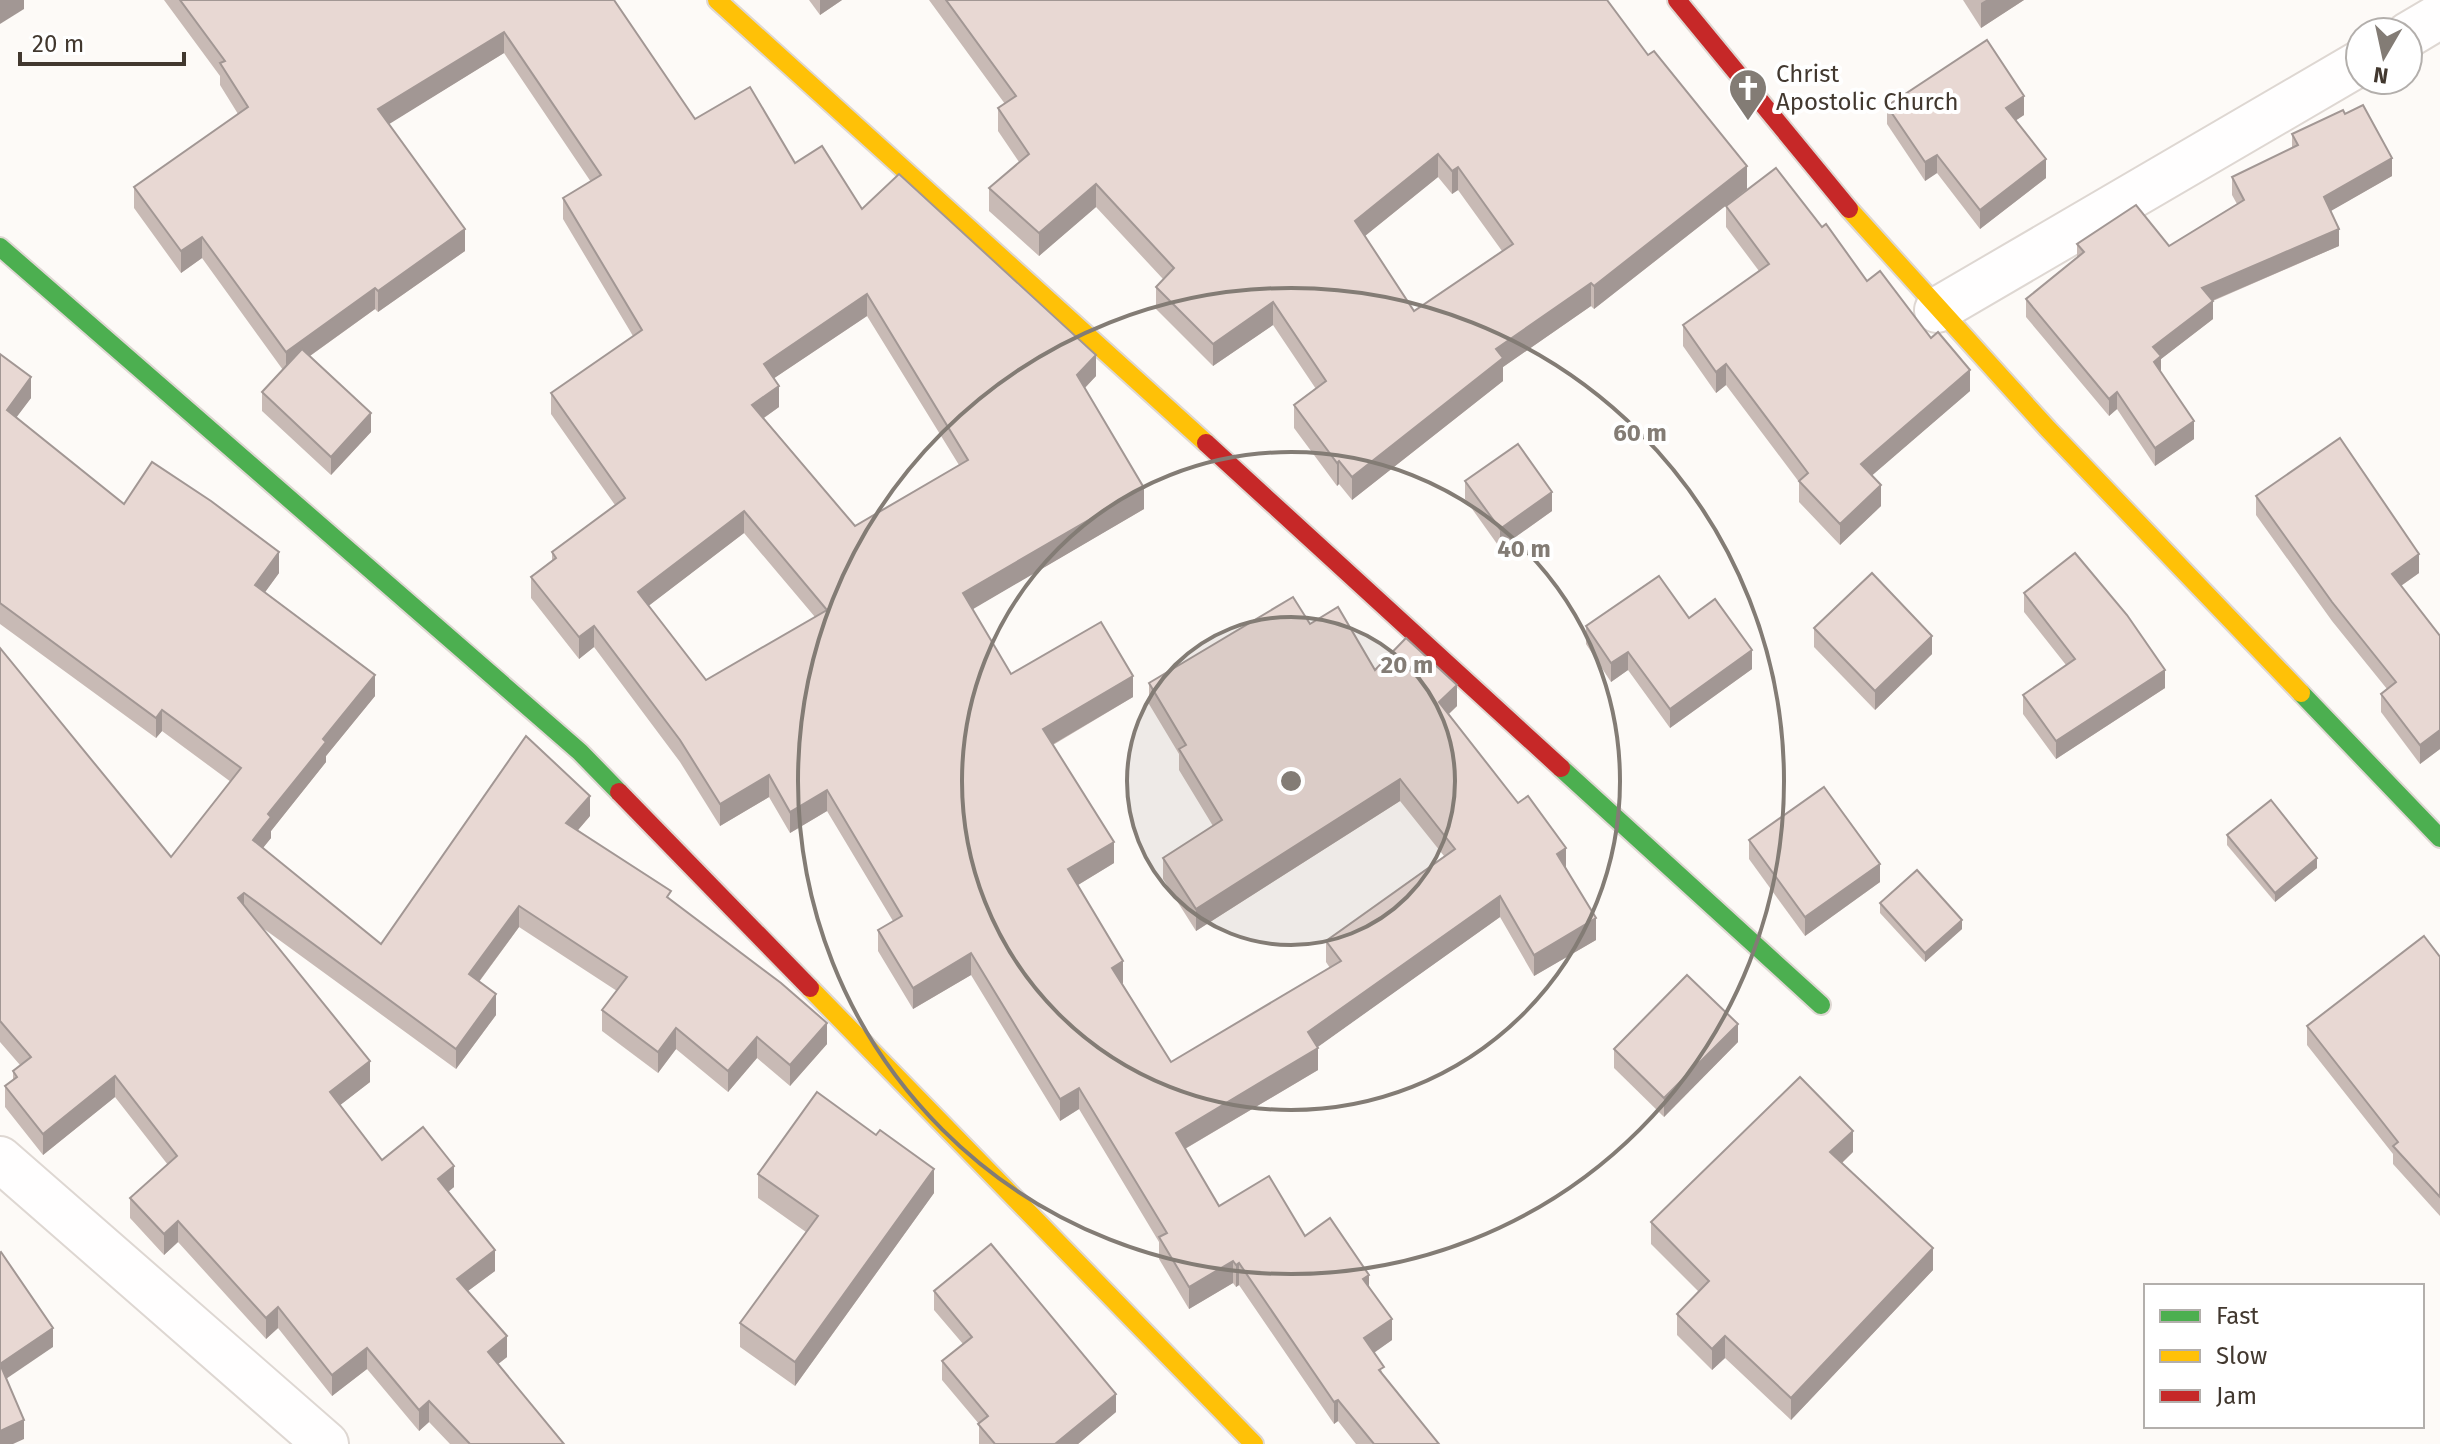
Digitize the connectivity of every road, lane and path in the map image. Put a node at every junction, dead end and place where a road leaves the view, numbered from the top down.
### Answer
1 (717, 0) edge
2 (1677, 0) edge
3 (2344, 72) edge
4 (0, 247) edge
5 (1937, 310) junction
6 (2438, 834) edge
7 (1821, 1005) dead end
8 (0, 1159) edge
9 (326, 1444) edge
10 (1254, 1444) edge

1 - 7 street
2 - 5 street
3 - 5 street
4 - 10 street
5 - 6 street
8 - 9 street

